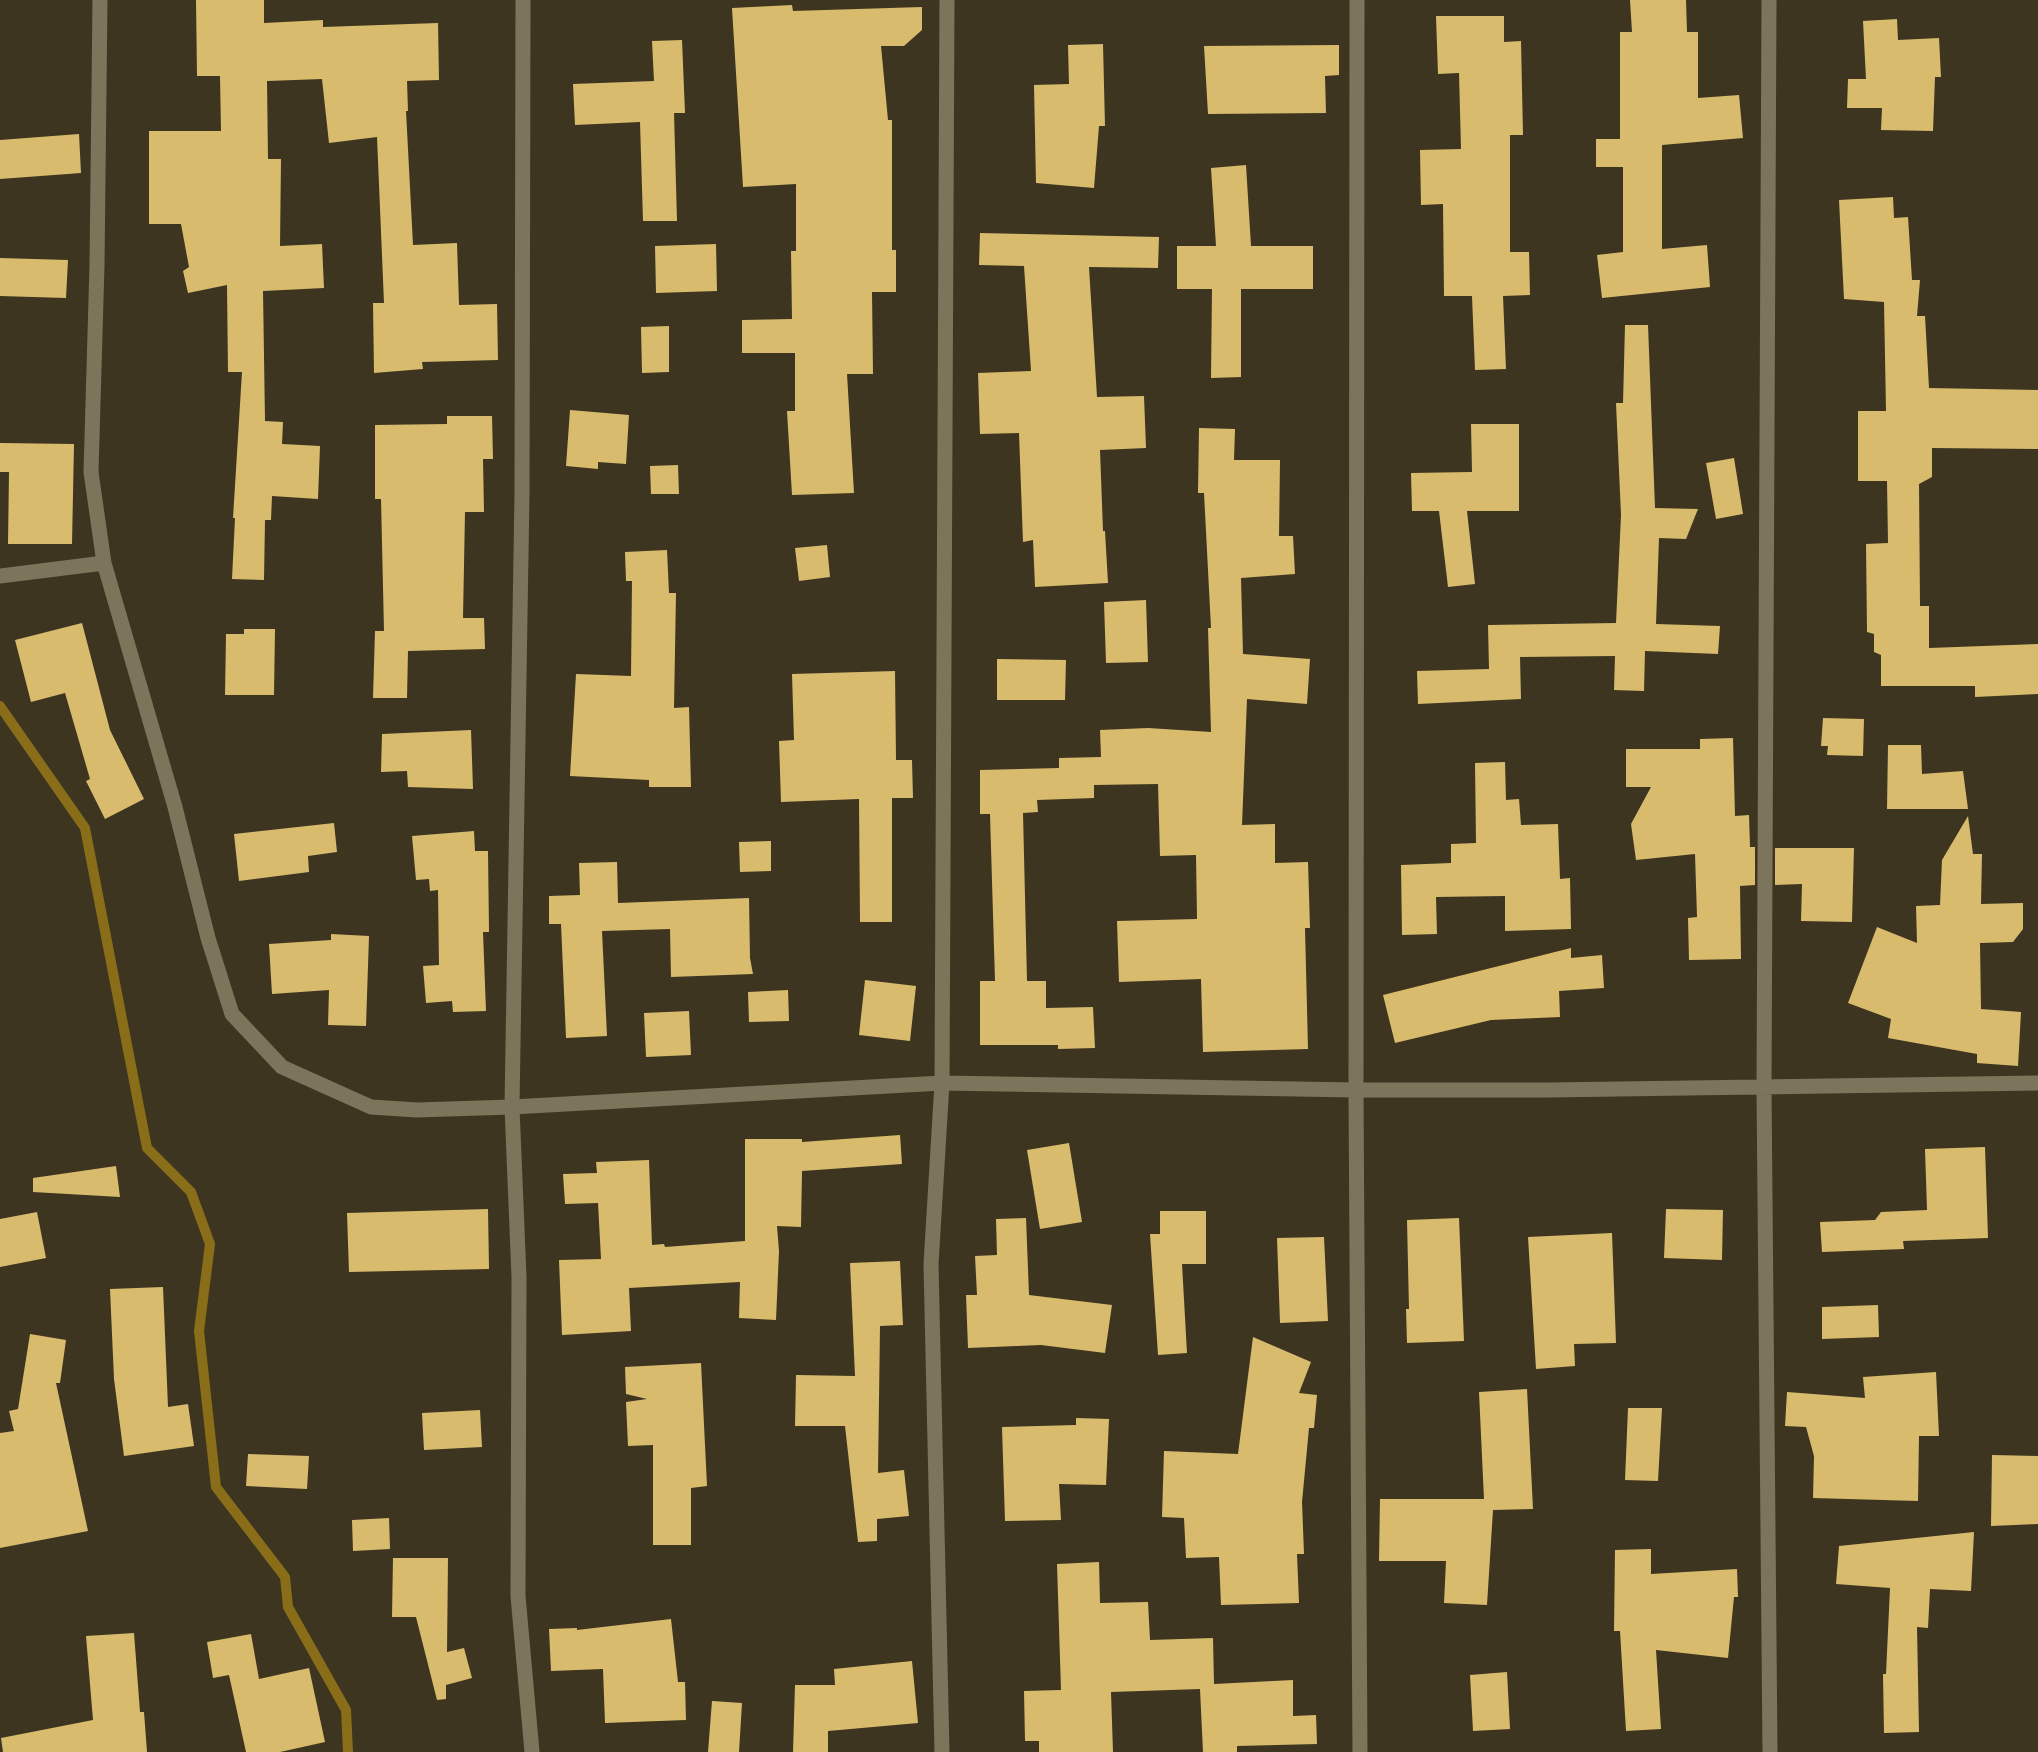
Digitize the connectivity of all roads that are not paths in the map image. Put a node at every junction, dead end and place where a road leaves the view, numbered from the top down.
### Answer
1 (100, 0) edge
2 (524, 0) edge
3 (947, 0) edge
4 (1357, 0) edge
5 (1769, 0) edge
6 (104, 563) junction
7 (0, 576) edge
8 (942, 1083) junction
9 (2038, 1083) edge
10 (1764, 1087) junction
11 (1356, 1089) junction
12 (512, 1107) junction
13 (532, 1752) edge
14 (942, 1752) edge
15 (1360, 1752) edge
16 (1770, 1752) edge

1 - 6 street
2 - 12 street
3 - 8 street
4 - 11 street
5 - 10 street
6 - 7 street
6 - 12 street
8 - 11 street
8 - 12 street
8 - 14 street
9 - 10 street
10 - 11 street
10 - 16 street
11 - 15 street
12 - 13 street

